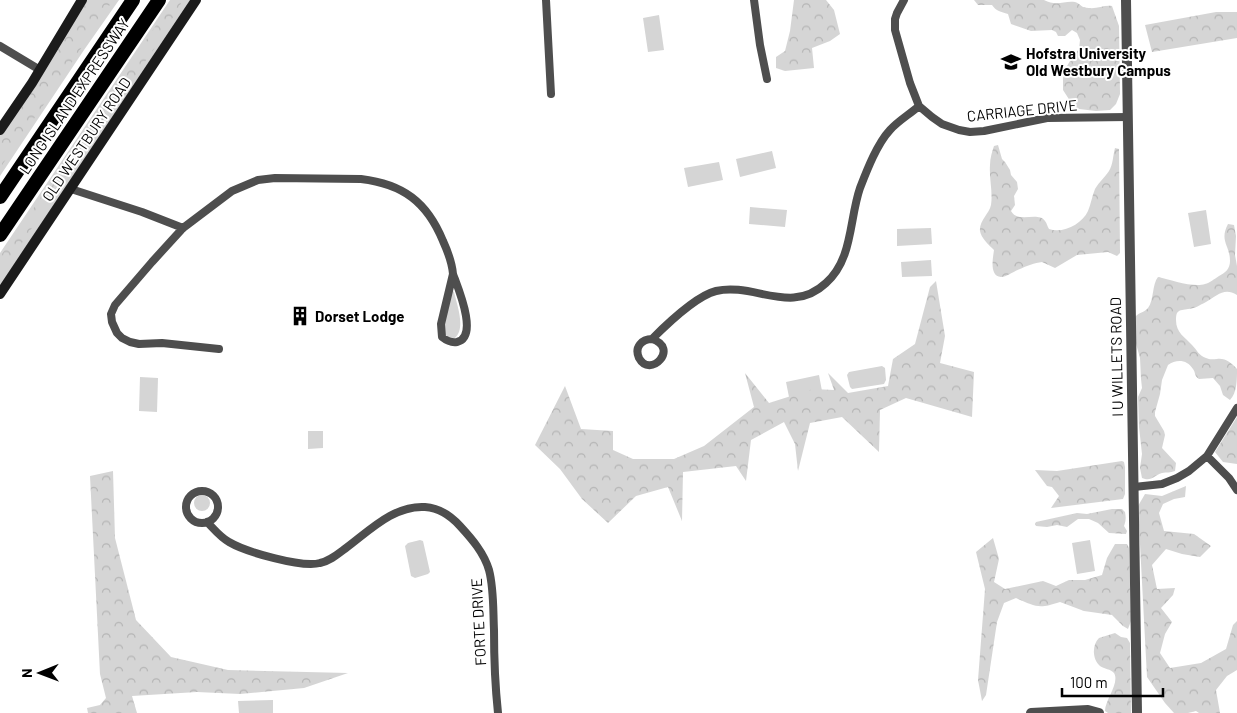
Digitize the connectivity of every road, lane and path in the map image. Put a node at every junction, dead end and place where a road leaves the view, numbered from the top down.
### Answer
1 (82, 0) edge
2 (133, 0) edge
3 (159, 0) edge
4 (196, 0) edge
5 (546, 0) edge
6 (754, 0) edge
7 (904, 0) edge
8 (1126, 0) edge
9 (0, 46) edge
10 (40, 70) junction
11 (767, 79) dead end
12 (551, 94) dead end
13 (919, 106) junction
14 (1128, 117) junction
15 (0, 130) edge
16 (71, 189) junction
17 (0, 197) edge
18 (183, 228) junction
19 (0, 235) edge
20 (453, 274) junction
21 (0, 294) edge
22 (652, 339) dead end
23 (219, 350) dead end
24 (1237, 408) edge
25 (1208, 456) junction
26 (1134, 487) junction
27 (1237, 490) edge
28 (207, 522) junction
29 (498, 713) edge
30 (1031, 713) edge
31 (1099, 713) edge
32 (1137, 713) edge

1 - 10 main road
2 - 17 highway, LONG ISLAND EXPRESSWAY
3 - 19 highway, LONG ISLAND EXPRESSWAY
4 - 16 main road, OLD WESTBURY ROAD
5 - 12 street
6 - 11 street
7 - 13 street
8 - 14 street, I U WILLETS ROAD
9 - 10 street
10 - 15 main road
13 - 14 street, CARRIAGE DRIVE
13 - 22 street
14 - 26 street, I U WILLETS ROAD
16 - 18 street
16 - 21 main road, OLD WESTBURY ROAD
18 - 20 street
18 - 23 street
20 - 20 street
24 - 25 street
25 - 26 street
25 - 27 street
26 - 32 street, I U WILLETS ROAD
28 - 28 street, FORTE DRIVE
28 - 29 street, FORTE DRIVE
30 - 31 street

